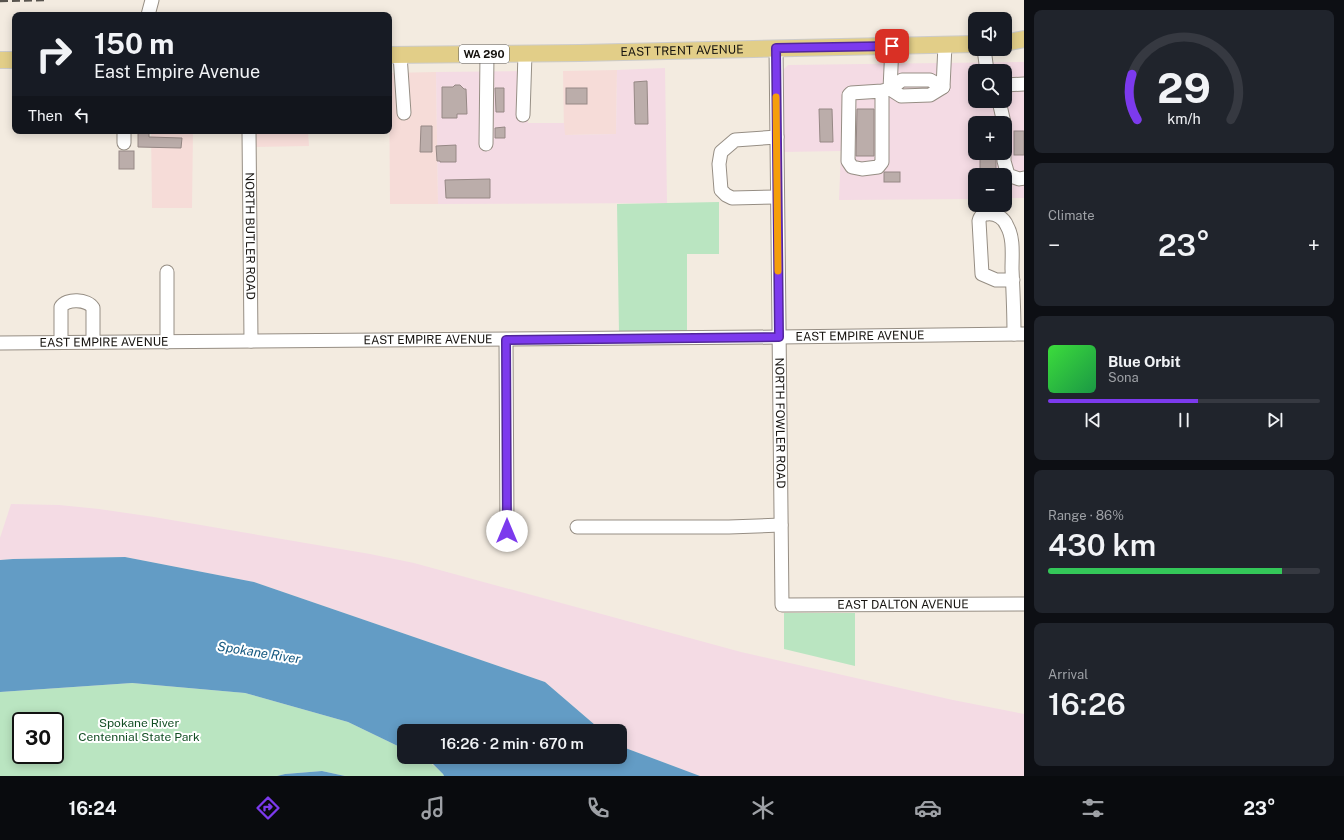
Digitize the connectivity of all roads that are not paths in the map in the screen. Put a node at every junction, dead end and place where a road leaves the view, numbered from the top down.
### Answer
1 (152, 0) edge
2 (149, 12) edge
3 (1024, 39) edge
4 (1012, 42) edge
5 (968, 44) edge
6 (945, 45) junction
7 (1012, 45) edge
8 (892, 46) junction
9 (1024, 47) edge
10 (776, 48) junction
11 (487, 54) junction
12 (525, 54) junction
13 (394, 55) edge
14 (0, 60) edge
15 (12, 60) edge
16 (1024, 84) edge
17 (1012, 85) edge
18 (886, 90) junction
19 (404, 113) dead end
20 (523, 115) dead end
21 (249, 134) edge
22 (777, 137) junction
23 (486, 144) dead end
24 (1004, 160) edge
25 (1024, 178) edge
26 (778, 197) junction
27 (167, 272) dead end
28 (1013, 280) junction
29 (1019, 334) edge
30 (779, 337) junction
31 (506, 340) junction
32 (251, 341) junction
33 (61, 342) junction
34 (93, 342) junction
35 (167, 342) junction
36 (0, 343) edge
37 (781, 525) junction
38 (577, 527) dead end
39 (507, 531) dead end
40 (1024, 604) edge
41 (782, 605) joint

1 - 2 street
3 - 4 main road
5 - 6 main road, EAST TRENT AVENUE / WA 290
6 - 8 main road, EAST TRENT AVENUE / WA 290
6 - 18 street
7 - 9 main road
8 - 10 main road, EAST TRENT AVENUE / WA 290
8 - 18 street
10 - 12 main road, EAST TRENT AVENUE / WA 290
10 - 22 street, NORTH FOWLER ROAD
11 - 12 main road, EAST TRENT AVENUE / WA 290
11 - 13 main road, EAST TRENT AVENUE / WA 290
11 - 23 street
12 - 20 street
13 - 19 street
14 - 15 main road
16 - 17 street
18 - 18 street
21 - 32 street, NORTH BUTLER ROAD
22 - 26 street, NORTH FOWLER ROAD
22 - 26 street
24 - 25 street
26 - 30 street, NORTH FOWLER ROAD
27 - 35 street
28 - 28 street
28 - 29 street
29 - 30 street, EAST EMPIRE AVENUE
30 - 31 street, EAST EMPIRE AVENUE
30 - 37 street, NORTH FOWLER ROAD
31 - 32 street, EAST EMPIRE AVENUE
31 - 39 street
32 - 35 street, EAST EMPIRE AVENUE
33 - 34 street, EAST EMPIRE AVENUE
33 - 34 street
33 - 36 street, EAST EMPIRE AVENUE
34 - 35 street, EAST EMPIRE AVENUE
37 - 38 street
37 - 41 street, NORTH FOWLER ROAD
40 - 41 street, EAST DALTON AVENUE

